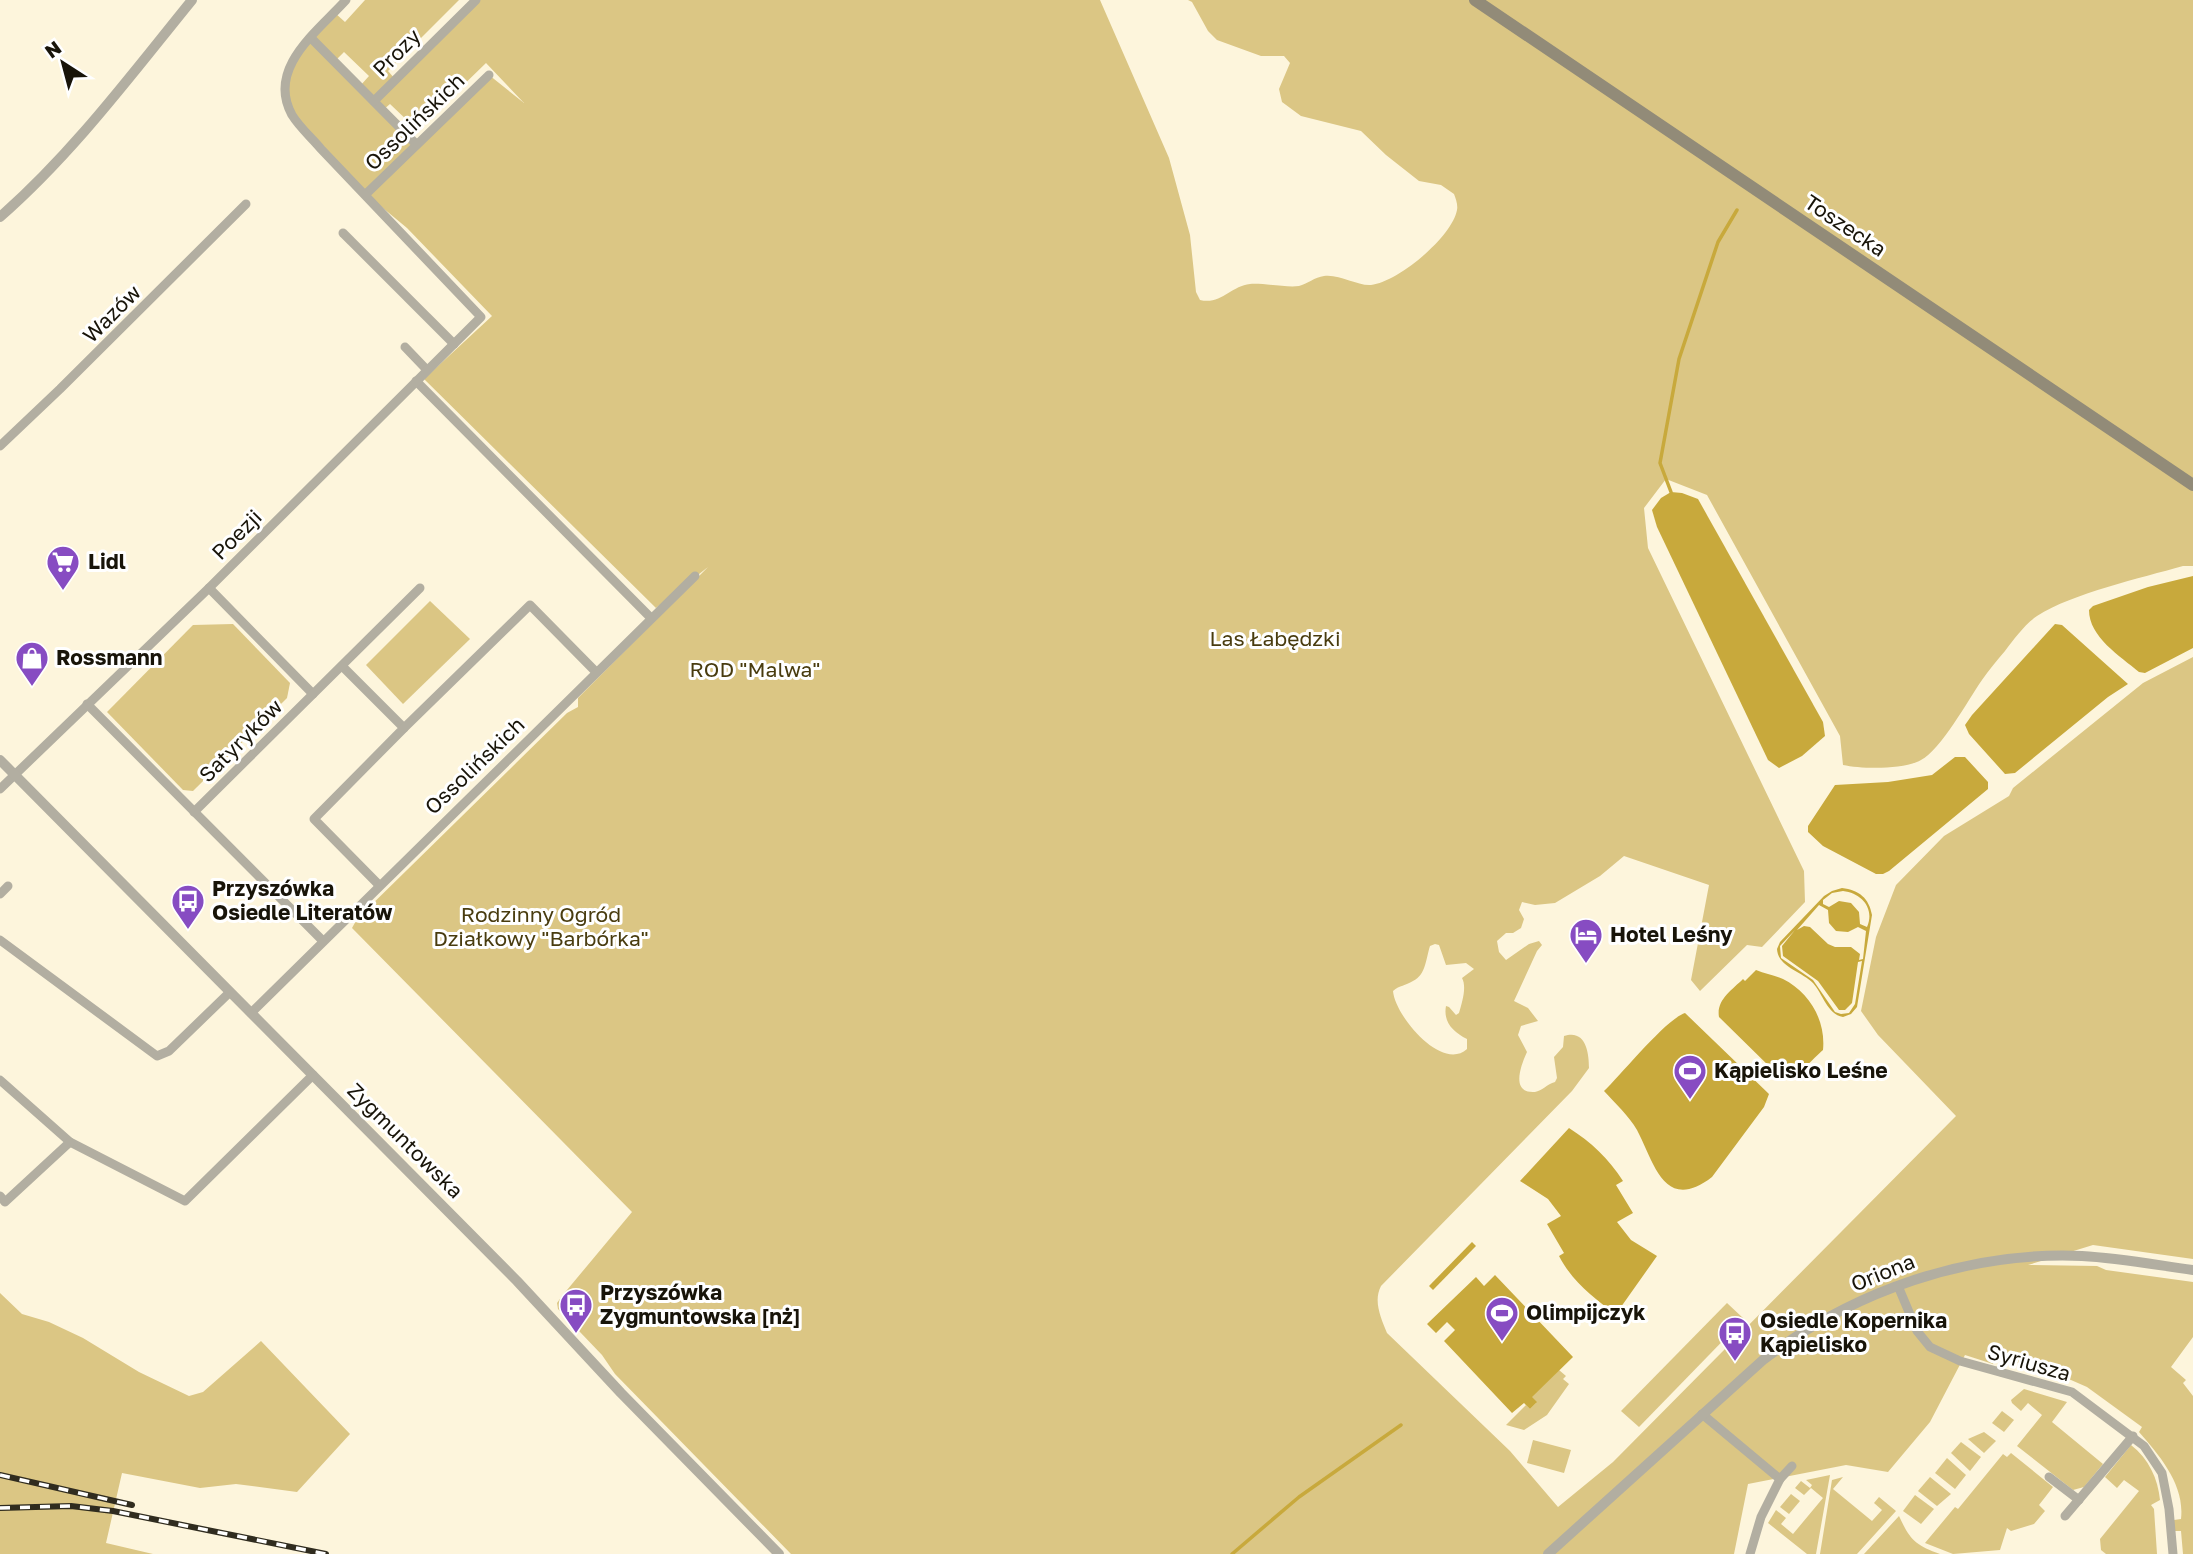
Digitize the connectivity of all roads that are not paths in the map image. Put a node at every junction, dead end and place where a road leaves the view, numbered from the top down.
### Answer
1 (192, 0) edge
2 (346, 0) edge
3 (475, 0) edge
4 (1475, 0) edge
5 (311, 38) junction
6 (489, 75) dead end
7 (374, 100) junction
8 (416, 144) junction
9 (366, 194) junction
10 (246, 204) dead end
11 (0, 217) edge
12 (343, 233) dead end
13 (481, 317) joint
14 (454, 344) junction
15 (405, 347) dead end
16 (428, 370) junction
17 (416, 381) junction
18 (0, 446) edge
19 (2193, 485) edge
20 (695, 576) dead end
21 (209, 587) junction
22 (420, 588) dead end
23 (651, 618) junction
24 (342, 666) junction
25 (596, 672) junction
26 (313, 694) junction
27 (88, 704) junction
28 (404, 728) junction
29 (0, 760) edge
30 (16, 775) junction
31 (0, 789) edge
32 (194, 813) junction
33 (379, 885) junction
34 (8, 886) dead end
35 (0, 894) edge
36 (0, 940) edge
37 (323, 941) junction
38 (230, 992) junction
39 (251, 1013) junction
40 (313, 1075) junction
41 (0, 1080) edge
42 (70, 1142) junction
43 (0, 1196) edge
44 (2193, 1270) edge
45 (1898, 1286) junction
46 (1702, 1414) junction
47 (2133, 1436) junction
48 (1792, 1466) dead end
49 (2049, 1477) dead end
50 (1780, 1479) junction
51 (2079, 1500) junction
52 (2065, 1516) dead end
53 (779, 1554) edge
54 (1548, 1554) edge
55 (1750, 1554) edge
56 (2173, 1554) edge

1 - 11 street
2 - 5 street, Ossolińskich
3 - 7 street, Prozy
4 - 19 main road, Toszecka
5 - 7 street, Prozy
5 - 9 street, Ossolińskich
6 - 8 street, Ossolińskich
7 - 8 street, Prozy
8 - 9 street, Ossolińskich
9 - 13 street, Ossolińskich
10 - 18 street, Wazów
12 - 14 street
13 - 14 street, Poezji
14 - 16 street, Poezji
15 - 16 street
16 - 17 street, Poezji
17 - 21 street, Poezji
17 - 23 street
20 - 23 street, Ossolińskich
21 - 26 street, Satyryków
21 - 27 street, Poezji
22 - 24 street, Satyryków
23 - 25 street, Ossolińskich
24 - 26 street, Satyryków
24 - 28 street
25 - 28 street
25 - 33 street, Ossolińskich
26 - 32 street, Satyryków
27 - 30 street, Poezji
27 - 32 street, Satyryków
28 - 33 street
29 - 30 street, Zygmuntowska
30 - 31 street, Poezji
30 - 38 street, Zygmuntowska
32 - 37 street, Satyryków
33 - 37 street, Ossolińskich
34 - 35 street
36 - 38 street
37 - 39 street, Ossolińskich
38 - 39 street, Zygmuntowska
39 - 40 street, Zygmuntowska
40 - 42 street
40 - 53 street, Zygmuntowska
41 - 42 street
42 - 43 street
44 - 45 street, Oriona
45 - 46 street, Oriona
45 - 47 street, Syriusza
46 - 50 street
46 - 54 street, Oriona
47 - 51 street
47 - 56 street, Syriusza
48 - 50 street
49 - 51 street
50 - 55 street
51 - 52 street

